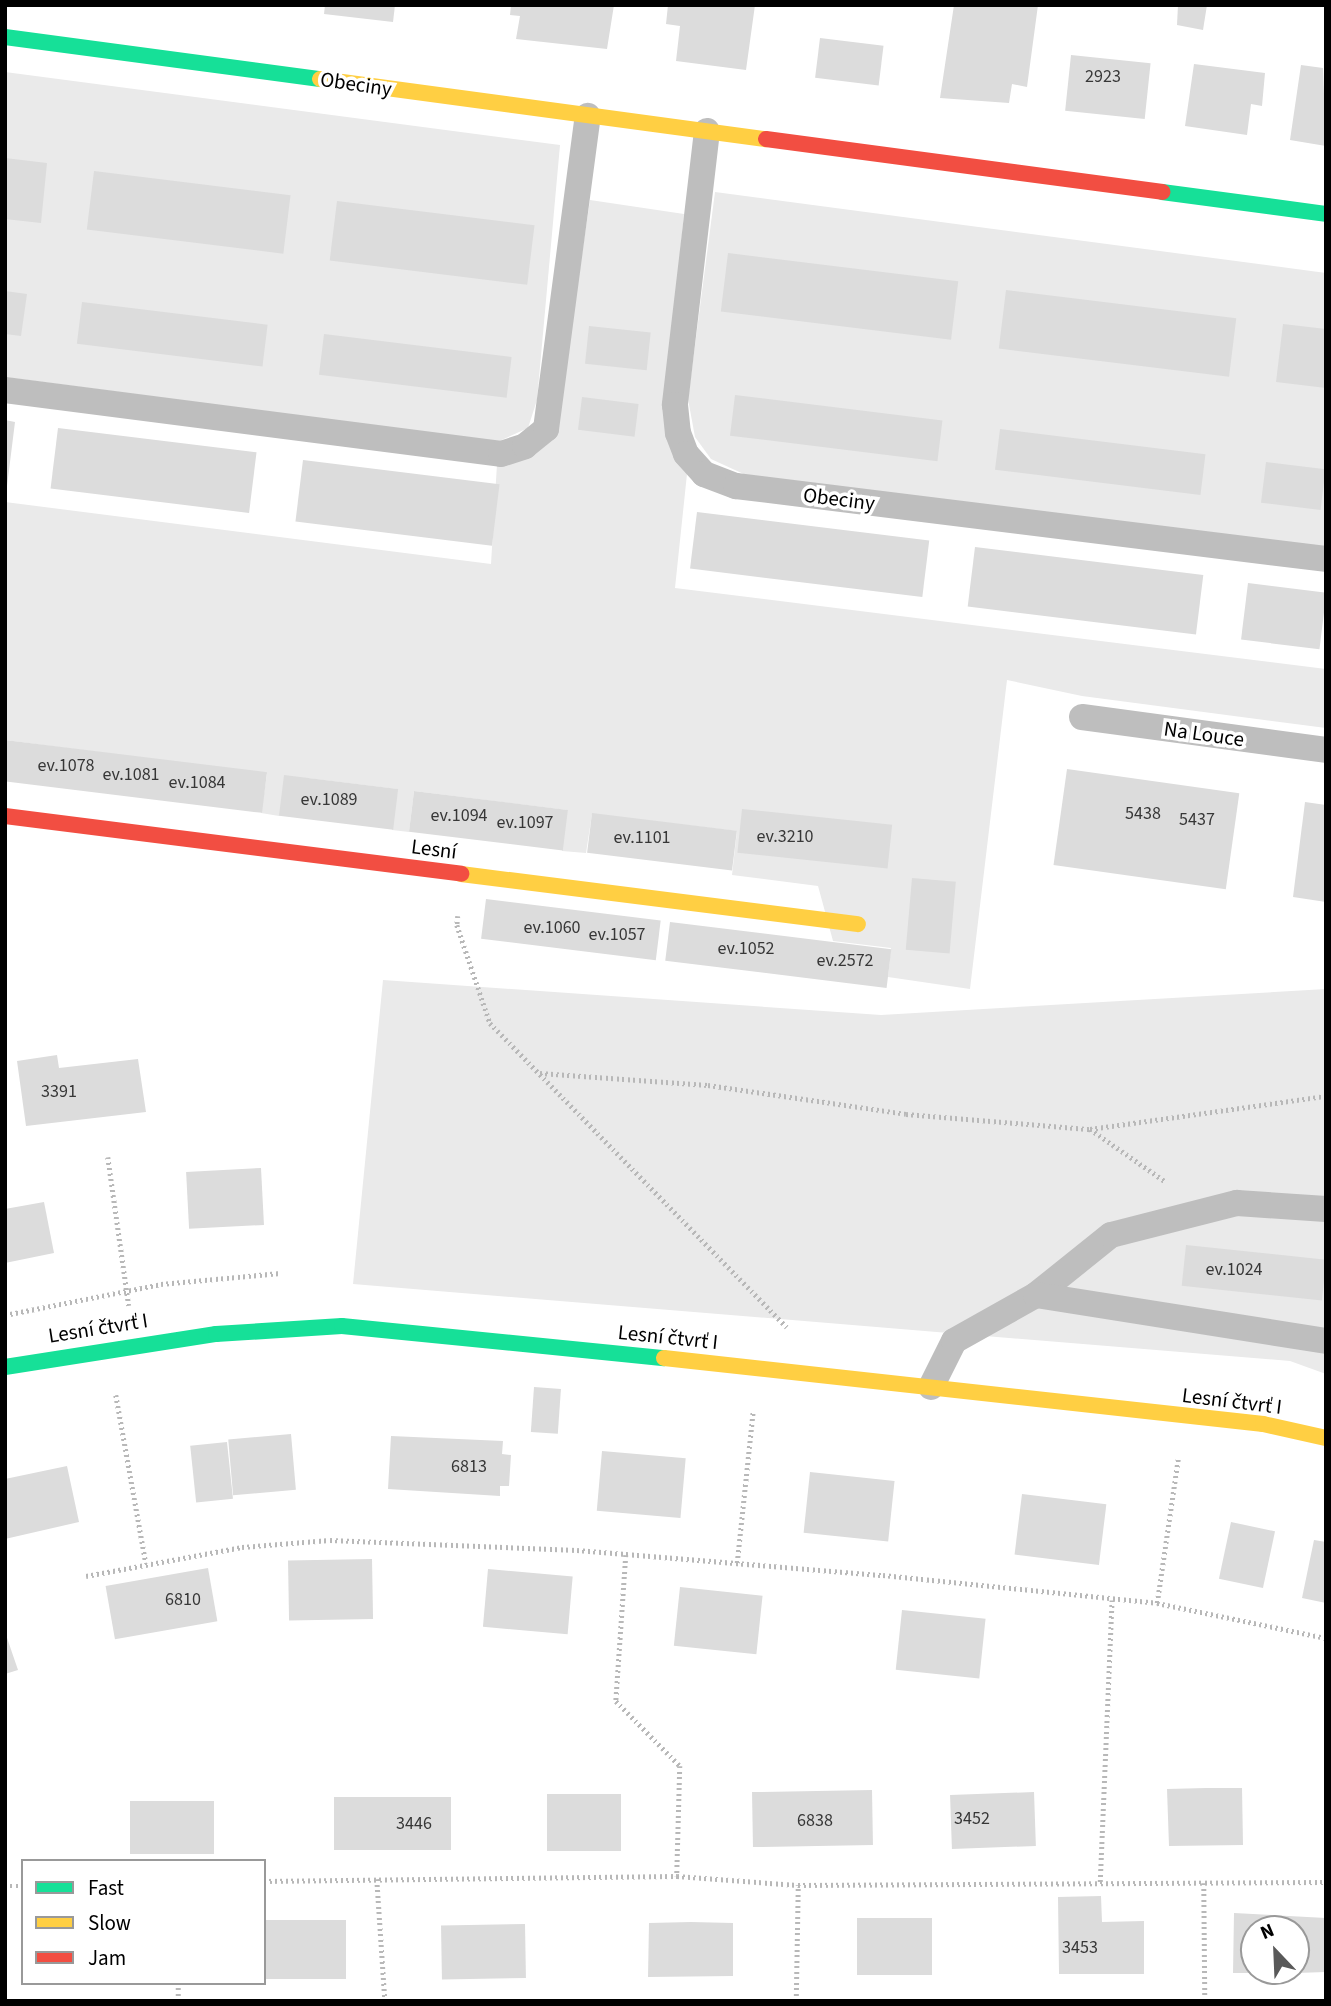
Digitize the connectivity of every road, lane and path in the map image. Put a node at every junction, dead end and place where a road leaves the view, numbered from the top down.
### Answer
1 (5, 37) edge
2 (589, 116) junction
3 (707, 131) junction
4 (1326, 214) edge
5 (5, 390) edge
6 (1326, 559) edge
7 (1082, 717) dead end
8 (1326, 750) edge
9 (5, 816) edge
10 (464, 873) junction
11 (858, 924) dead end
12 (540, 1073) junction
13 (1326, 1096) edge
14 (1090, 1129) junction
15 (108, 1157) dead end
16 (1326, 1209) edge
17 (1207, 1210) junction
18 (280, 1273) dead end
19 (127, 1291) junction
20 (1036, 1296) junction
21 (5, 1315) edge
22 (1326, 1341) edge
23 (134, 1343) junction
24 (5, 1367) edge
25 (757, 1368) junction
26 (822, 1374) junction
27 (931, 1387) junction
28 (116, 1390) dead end
29 (1184, 1416) junction
30 (1326, 1438) edge
31 (626, 1555) junction
32 (146, 1563) junction
33 (737, 1563) junction
34 (86, 1576) dead end
35 (1112, 1600) junction
36 (1157, 1603) junction
37 (1326, 1637) edge
38 (677, 1876) junction
39 (377, 1879) junction
40 (266, 1881) edge
41 (1101, 1882) junction
42 (1326, 1882) edge
43 (1204, 1883) junction
44 (798, 1885) junction
45 (385, 2001) edge
46 (796, 2001) edge
47 (1205, 2001) edge

1 - 2 street, Obeciny
2 - 3 street, Obeciny
2 - 5 lane
3 - 4 street, Obeciny
3 - 6 lane, Obeciny
7 - 8 lane, Na Louce
9 - 10 street, Lesní
10 - 11 street, Lesní
10 - 12 path
12 - 14 path
12 - 26 path
13 - 14 path
14 - 17 path
15 - 19 path
16 - 17 lane
17 - 20 lane
18 - 19 path
19 - 21 path
19 - 23 path
20 - 22 lane
20 - 27 lane
23 - 24 street, Lesní čtvrť I
23 - 25 street, Lesní čtvrť I
25 - 26 street, Lesní čtvrť I
25 - 33 path
26 - 27 street, Lesní čtvrť I
27 - 29 street, Lesní čtvrť I
28 - 32 path
29 - 30 street, Lesní čtvrť I
29 - 36 path
31 - 32 path
31 - 33 path
31 - 38 path
32 - 34 path
33 - 35 path
35 - 36 path
35 - 41 path
36 - 37 path
38 - 39 path
38 - 44 path
39 - 40 path
39 - 45 path
41 - 43 path
41 - 44 path
42 - 43 path
43 - 47 path
44 - 46 path

